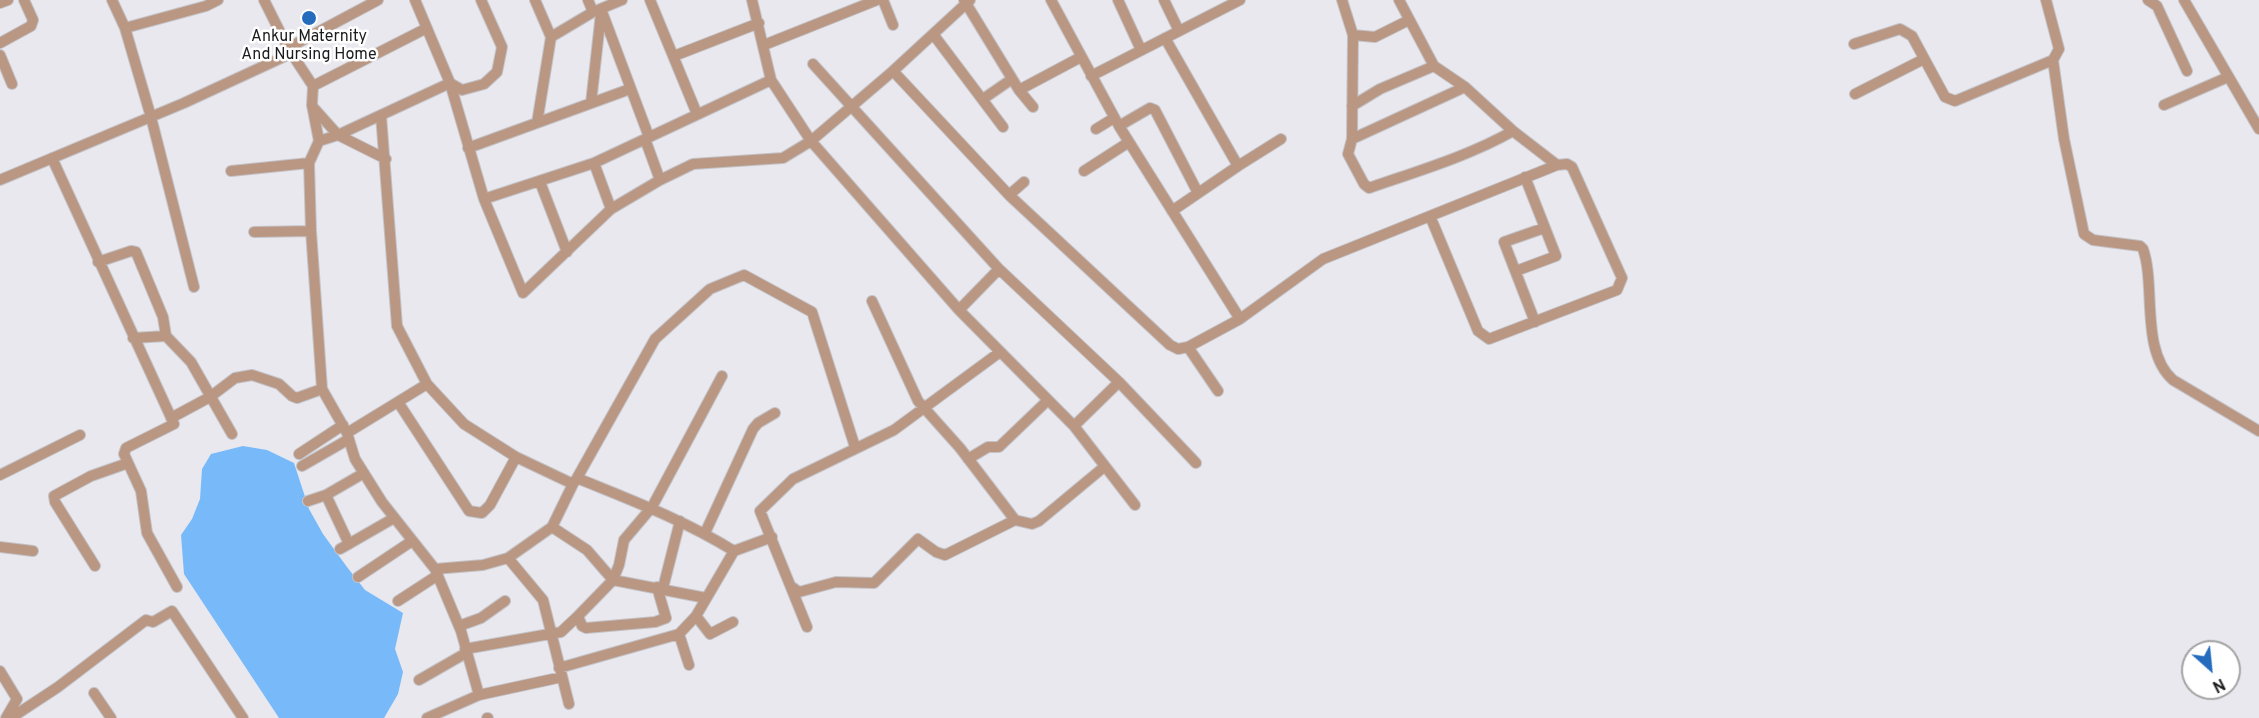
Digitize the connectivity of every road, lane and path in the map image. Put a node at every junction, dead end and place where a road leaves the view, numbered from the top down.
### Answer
1 (8, 0) edge
2 (24, 0) edge
3 (112, 0) edge
4 (218, 0) edge
5 (265, 0) edge
6 (378, 0) edge
7 (415, 0) edge
8 (481, 0) edge
9 (536, 0) edge
10 (588, 0) edge
11 (622, 0) edge
12 (650, 0) edge
13 (752, 0) edge
14 (877, 0) edge
15 (883, 0) edge
16 (1051, 0) edge
17 (1118, 0) edge
18 (1164, 0) edge
19 (1240, 0) edge
20 (1342, 0) edge
21 (1399, 0) edge
22 (2046, 0) edge
23 (2148, 0) edge
24 (2184, 0) edge
25 (967, 1) edge
26 (0, 3) edge
27 (1219, 5) edge
28 (597, 10) junction
29 (1409, 20) junction
30 (759, 23) junction
31 (893, 25) dead end
32 (124, 28) junction
33 (425, 29) junction
34 (1179, 31) junction
35 (933, 34) junction
36 (1353, 34) junction
37 (551, 37) junction
38 (1165, 38) junction
39 (0, 43) edge
40 (1854, 44) dead end
41 (764, 45) junction
42 (1141, 50) junction
43 (290, 51) junction
44 (0, 55) edge
45 (674, 56) junction
46 (1081, 57) junction
47 (1924, 59) junction
48 (2053, 60) junction
49 (813, 64) dead end
50 (1434, 66) junction
51 (893, 71) junction
52 (2187, 71) dead end
53 (1091, 76) junction
54 (2228, 77) junction
55 (1012, 79) junction
56 (771, 80) junction
57 (450, 83) junction
58 (12, 84) dead end
59 (313, 86) junction
60 (1465, 87) junction
61 (630, 89) junction
62 (1019, 90) junction
63 (1855, 94) dead end
64 (983, 99) junction
65 (591, 103) junction
66 (312, 105) junction
67 (2164, 105) dead end
68 (851, 106) junction
69 (1352, 106) junction
70 (1033, 107) dead end
71 (697, 114) junction
72 (381, 115) junction
73 (151, 117) junction
74 (1117, 122) junction
75 (537, 123) junction
76 (1003, 127) dead end
77 (1096, 129) dead end
78 (2259, 129) edge
79 (1513, 131) junction
80 (338, 135) junction
81 (647, 138) junction
82 (1281, 139) dead end
83 (1352, 140) junction
84 (319, 141) junction
85 (811, 141) junction
86 (1129, 142) junction
87 (468, 148) junction
88 (52, 158) junction
89 (386, 159) junction
90 (594, 163) junction
91 (309, 164) junction
92 (1557, 165) junction
93 (1238, 166) junction
94 (231, 171) dead end
95 (1084, 171) dead end
96 (1525, 177) junction
97 (0, 180) edge
98 (660, 180) junction
99 (540, 182) junction
100 (1024, 182) dead end
101 (1198, 193) junction
102 (1009, 195) junction
103 (484, 199) junction
104 (611, 209) junction
105 (1172, 211) junction
106 (1430, 216) junction
107 (1544, 228) junction
108 (311, 231) junction
109 (254, 232) dead end
110 (567, 252) junction
111 (98, 262) junction
112 (999, 269) junction
113 (1516, 271) junction
114 (194, 287) dead end
115 (872, 302) dead end
116 (960, 310) junction
117 (1240, 319) junction
118 (1535, 322) junction
119 (166, 336) junction
120 (133, 338) junction
121 (1188, 347) junction
122 (1000, 352) junction
123 (722, 376) dead end
124 (1119, 382) junction
125 (427, 384) junction
126 (322, 389) junction
127 (1218, 391) dead end
128 (210, 397) junction
129 (1047, 401) junction
130 (398, 402) junction
131 (924, 409) junction
132 (775, 413) dead end
133 (171, 418) junction
134 (1074, 426) junction
135 (2259, 430) edge
136 (346, 433) junction
137 (232, 434) dead end
138 (80, 435) dead end
139 (855, 447) junction
140 (299, 454) dead end
141 (516, 458) junction
142 (968, 459) junction
143 (128, 463) junction
144 (1196, 463) dead end
145 (302, 466) dead end
146 (1104, 467) junction
147 (364, 473) junction
148 (0, 475) edge
149 (575, 481) junction
150 (326, 495) junction
151 (308, 501) dead end
152 (1136, 505) dead end
153 (652, 507) junction
154 (394, 518) junction
155 (1015, 520) junction
156 (680, 521) junction
157 (552, 527) junction
158 (705, 533) junction
159 (772, 537) junction
160 (412, 541) junction
161 (0, 547) edge
162 (33, 551) dead end
163 (734, 551) junction
164 (508, 558) junction
165 (95, 566) dead end
166 (436, 572) junction
167 (358, 577) dead end
168 (613, 580) junction
169 (792, 587) junction
170 (177, 588) dead end
171 (660, 588) junction
172 (706, 598) junction
173 (398, 601) dead end
174 (506, 601) dead end
175 (578, 616) junction
176 (696, 616) junction
177 (733, 622) dead end
178 (459, 626) junction
179 (807, 627) dead end
180 (552, 634) junction
181 (679, 634) junction
182 (466, 651) junction
183 (689, 665) dead end
184 (0, 671) edge
185 (560, 672) junction
186 (419, 680) dead end
187 (94, 693) dead end
188 (479, 695) junction
189 (569, 704) dead end
190 (8, 718) edge
191 (111, 718) edge
192 (243, 718) edge
193 (427, 718) edge

1 - 26 street
2 - 39 street
3 - 32 street
4 - 32 street
5 - 43 street
6 - 43 street
7 - 33 street
8 - 57 street
9 - 37 street
10 - 28 street
11 - 28 street
12 - 45 street
13 - 30 street
14 - 41 street
15 - 31 street
16 - 46 street
17 - 42 street
18 - 34 street
19 - 27 street
20 - 36 street
21 - 29 street
22 - 48 street
23 - 52 street
24 - 54 street
25 - 35 street
25 - 55 street
27 - 34 street
28 - 37 street
28 - 61 street
28 - 65 street
29 - 36 street
29 - 50 street
30 - 41 street
30 - 45 street
32 - 73 street
33 - 57 street
33 - 59 street
34 - 38 street
35 - 51 street
35 - 64 street
36 - 69 street
37 - 75 street
38 - 42 street
38 - 93 street
40 - 47 street
41 - 56 street
42 - 53 street
43 - 59 street
43 - 73 street
44 - 58 street
45 - 71 street
46 - 53 street
46 - 62 street
47 - 48 street
47 - 63 street
48 - 135 street
49 - 68 street
50 - 60 street
50 - 69 street
51 - 68 street
51 - 102 street
53 - 74 street
54 - 67 street
54 - 78 street
55 - 62 street
55 - 64 street
56 - 71 street
56 - 85 street
57 - 72 street
57 - 87 street
59 - 66 street
60 - 79 street
60 - 83 street
61 - 65 street
61 - 81 street
62 - 70 street
64 - 76 street
65 - 75 street
66 - 80 street
66 - 84 street
68 - 85 street
68 - 112 street
69 - 83 street
71 - 81 street
72 - 80 street
72 - 89 street
73 - 88 street
73 - 114 street
74 - 77 street
74 - 86 street
74 - 101 street
75 - 87 street
79 - 83 street
79 - 92 street
80 - 84 street
80 - 89 street
81 - 90 street
81 - 98 street
82 - 93 street
84 - 91 street
85 - 98 street
85 - 116 street
86 - 95 street
86 - 105 street
87 - 103 street
88 - 97 street
88 - 111 street
89 - 125 street
90 - 99 street
90 - 104 street
91 - 94 street
91 - 108 street
92 - 96 street
92 - 118 street
93 - 101 street
96 - 106 street
96 - 107 street
98 - 104 street
99 - 103 street
99 - 110 street
100 - 102 street
101 - 105 street
102 - 121 street
103 - 110 street
104 - 110 street
105 - 117 street
106 - 117 street
106 - 118 street
107 - 113 street
107 - 113 street
108 - 109 street
108 - 126 street
111 - 119 street
111 - 120 street
112 - 116 street
112 - 124 street
113 - 118 street
115 - 131 street
116 - 122 street
117 - 121 street
119 - 120 street
119 - 128 street
120 - 133 street
121 - 127 street
122 - 129 street
122 - 131 street
123 - 153 street
124 - 134 street
124 - 144 street
125 - 130 street
125 - 141 street
126 - 128 street
126 - 136 street
128 - 133 street
128 - 137 street
129 - 134 street
129 - 142 street
130 - 136 street
130 - 141 street
131 - 139 street
131 - 142 street
132 - 158 street
133 - 143 street
134 - 146 street
136 - 140 street
136 - 145 street
136 - 147 street
138 - 148 street
139 - 149 street
139 - 159 street
141 - 149 street
142 - 155 street
143 - 165 street
143 - 170 street
146 - 152 street
146 - 155 street
147 - 150 street
147 - 154 street
149 - 153 street
149 - 157 street
150 - 151 street
150 - 154 street
153 - 156 street
153 - 168 street
154 - 160 street
155 - 169 street
156 - 158 street
156 - 171 street
157 - 164 street
157 - 168 street
158 - 163 street
159 - 163 street
159 - 169 street
160 - 166 street
160 - 167 street
161 - 162 street
163 - 172 street
164 - 166 street
164 - 180 street
166 - 173 street
166 - 178 street
168 - 171 street
168 - 175 street
169 - 179 street
171 - 172 street
171 - 175 street
172 - 176 street
174 - 178 street
175 - 180 street
176 - 177 street
176 - 181 street
178 - 182 street
180 - 182 street
180 - 185 street
181 - 183 street
181 - 185 street
182 - 186 street
182 - 188 street
184 - 190 street
185 - 188 street
185 - 189 street
187 - 191 street
188 - 193 street
190 - 192 street

